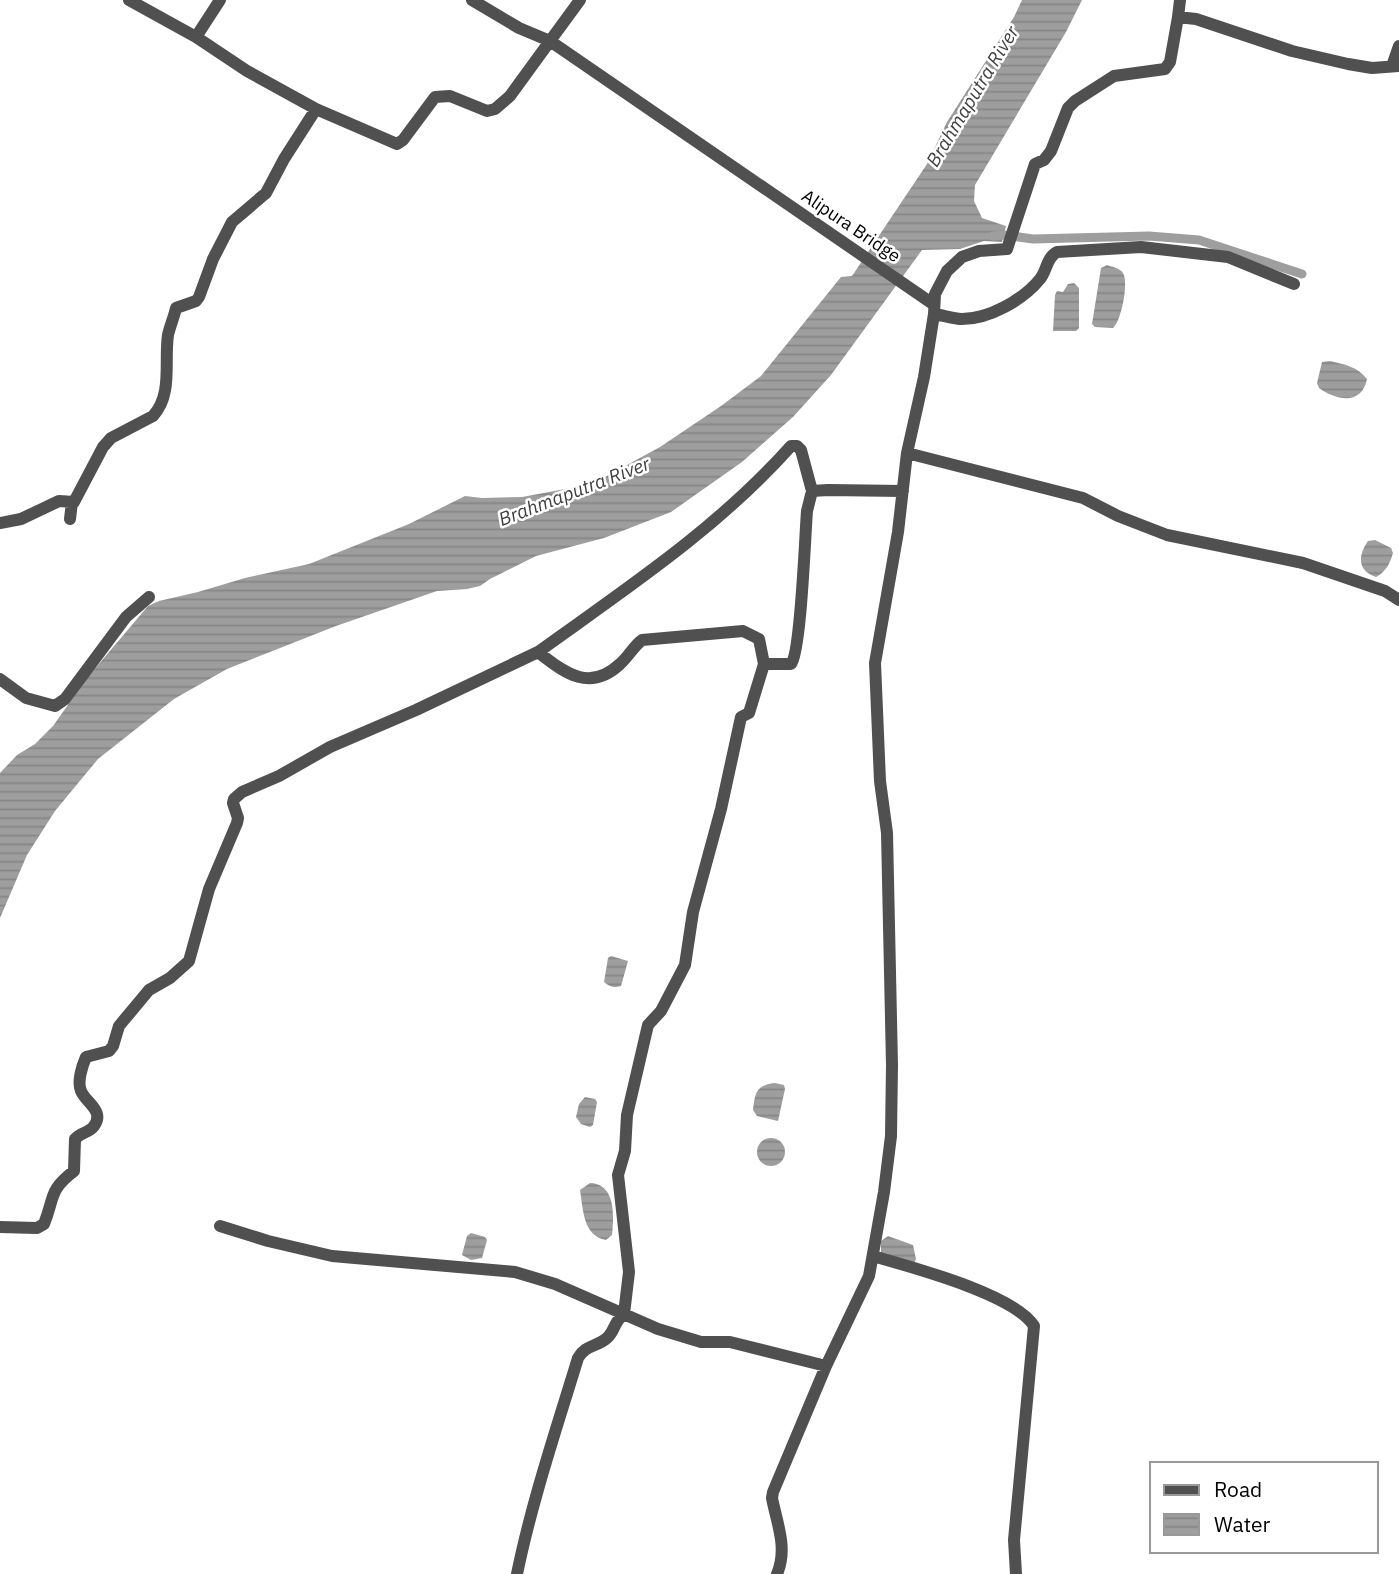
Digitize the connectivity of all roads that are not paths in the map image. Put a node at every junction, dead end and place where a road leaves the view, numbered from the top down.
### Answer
1 (129, 0) edge
2 (220, 0) edge
3 (472, 0) edge
4 (580, 0) edge
5 (1180, 0) edge
6 (1178, 17) junction
7 (196, 37) junction
8 (550, 41) junction
9 (1399, 46) edge
10 (1395, 66) edge
11 (316, 109) junction
12 (1294, 284) dead end
13 (934, 309) junction
14 (907, 453) junction
15 (812, 491) junction
16 (903, 491) junction
17 (72, 502) junction
18 (70, 519) dead end
19 (0, 523) edge
20 (149, 597) dead end
21 (1399, 600) edge
22 (538, 652) junction
23 (764, 664) junction
24 (0, 679) edge
25 (0, 1227) edge
26 (220, 1227) dead end
27 (873, 1256) junction
28 (624, 1314) junction
29 (826, 1366) junction
30 (517, 1574) edge
31 (777, 1574) edge
32 (1016, 1574) edge

1 - 7 street
2 - 7 street
3 - 8 street, Alipura Bridge
4 - 8 street
5 - 6 street
6 - 10 street
6 - 13 street
7 - 11 street
8 - 11 street
8 - 13 street, Alipura Bridge
9 - 10 street
11 - 17 street
12 - 13 street
13 - 14 street
14 - 16 street
14 - 21 street
15 - 16 street
15 - 22 street
15 - 23 street
16 - 27 street
17 - 18 street
17 - 19 street
20 - 24 street
22 - 23 street
22 - 25 street
23 - 28 street
26 - 28 street
27 - 29 street
27 - 32 street
28 - 29 street
28 - 30 street
29 - 31 street

